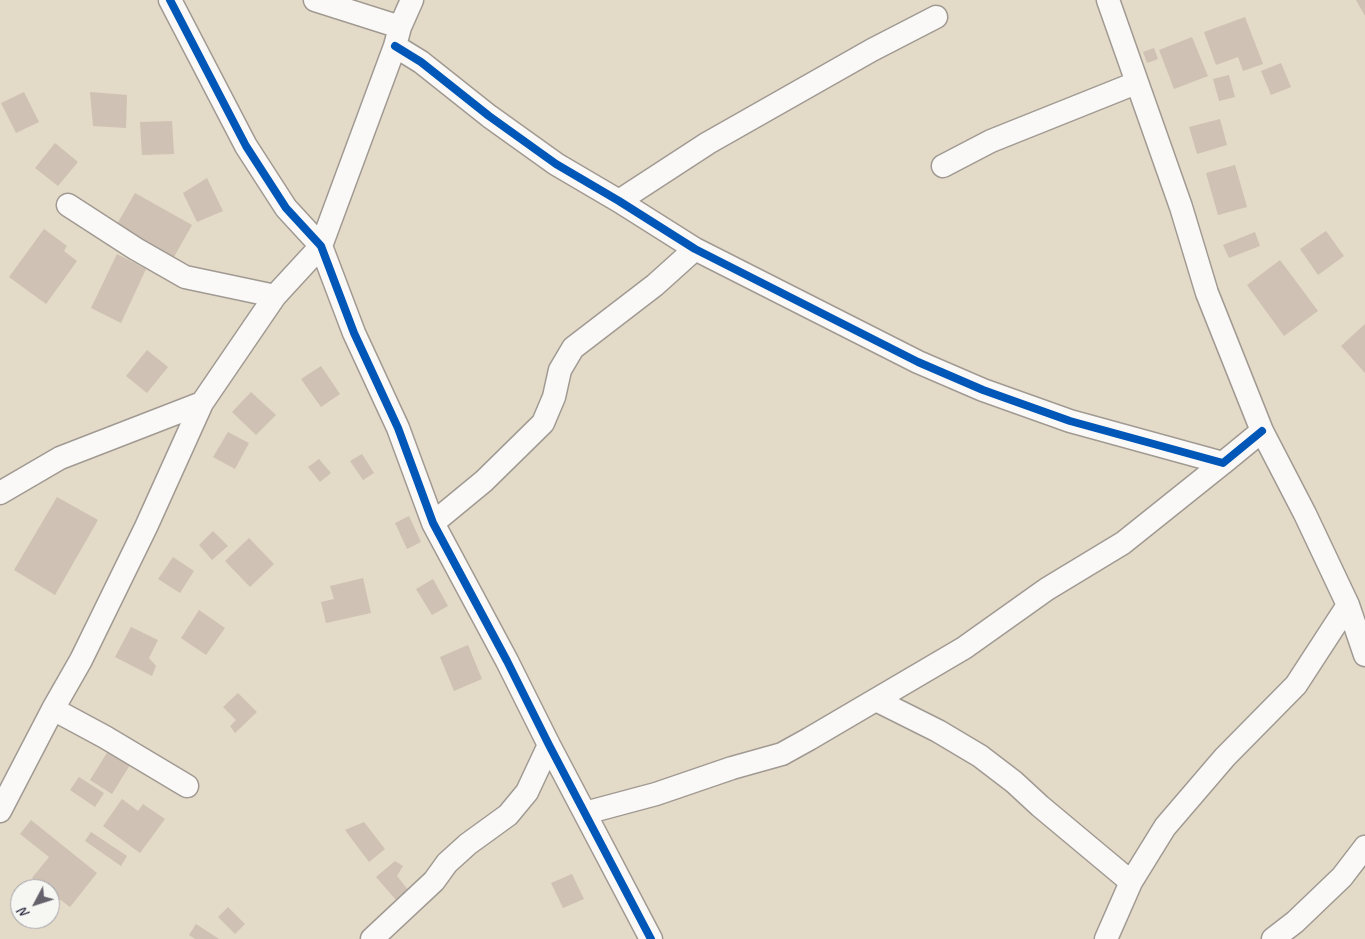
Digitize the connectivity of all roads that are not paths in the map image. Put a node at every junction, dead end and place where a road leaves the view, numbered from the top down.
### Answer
1 (170, 0) edge
2 (315, 0) edge
3 (412, 0) edge
4 (1108, 0) edge
5 (936, 17) dead end
6 (398, 36) junction
7 (1136, 83) junction
8 (943, 166) dead end
9 (619, 201) junction
10 (68, 205) dead end
11 (321, 246) junction
12 (695, 249) junction
13 (275, 296) junction
14 (202, 403) junction
15 (1262, 431) junction
16 (1223, 463) junction
17 (0, 493) edge
18 (433, 523) junction
19 (1348, 606) junction
20 (1365, 655) edge
21 (876, 700) junction
22 (52, 709) junction
23 (549, 745) junction
24 (187, 786) dead end
25 (0, 811) edge
26 (585, 813) junction
27 (1365, 847) edge
28 (1130, 882) junction
29 (372, 939) edge
30 (651, 939) edge
31 (1106, 939) edge
32 (1273, 939) edge

1 - 11 street
2 - 6 street
3 - 6 street
4 - 7 street
5 - 9 street
6 - 9 street
6 - 11 street
7 - 8 street
7 - 15 street
9 - 12 street
10 - 13 street
11 - 13 street
11 - 18 street
12 - 16 street
12 - 18 street
13 - 14 street
14 - 17 street
14 - 22 street
15 - 16 street
15 - 19 street
16 - 21 street
18 - 23 street
19 - 20 street
19 - 28 street
21 - 26 street
21 - 28 street
22 - 24 street
22 - 25 street
23 - 26 street
23 - 29 street
26 - 30 street
27 - 32 street
28 - 31 street

